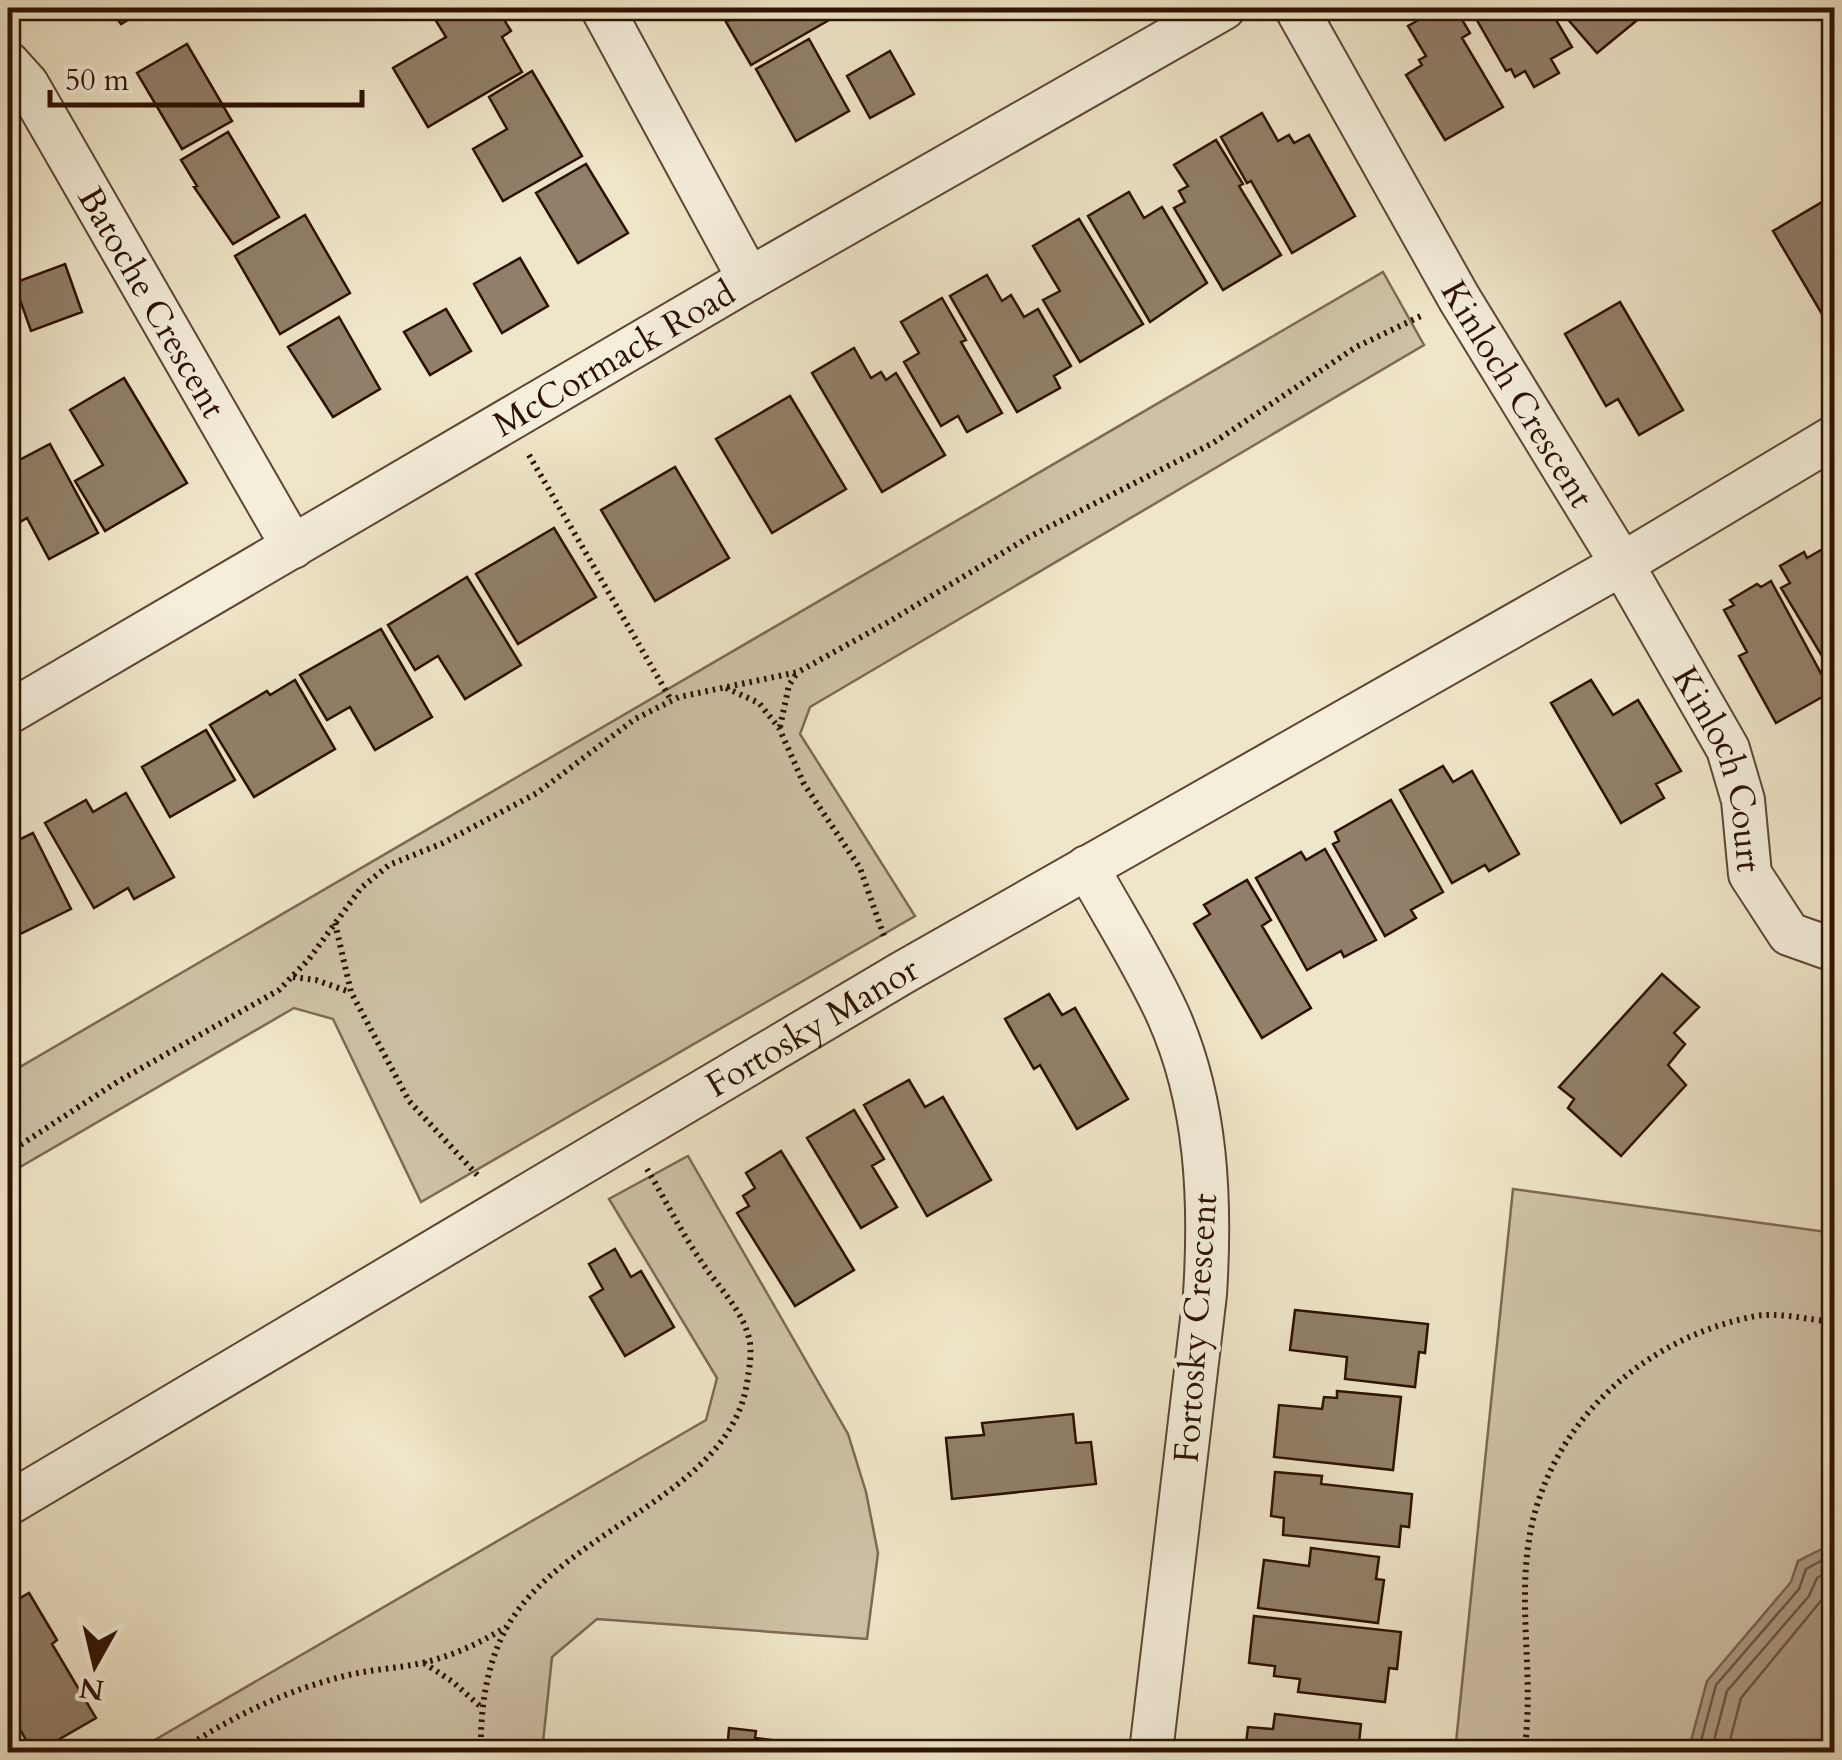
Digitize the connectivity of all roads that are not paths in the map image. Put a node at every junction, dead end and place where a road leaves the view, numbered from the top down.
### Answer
1 (602, 8) edge
2 (1224, 8) edge
3 (1296, 8) edge
4 (8, 63) edge
5 (749, 279) junction
6 (1834, 438) edge
7 (293, 547) junction
8 (1622, 564) junction
9 (8, 713) edge
10 (1087, 867) junction
11 (1834, 950) edge
12 (8, 1504) edge
13 (1152, 1752) edge

1 - 5 street
2 - 5 street, McCormack Road
3 - 8 street, Kinloch Crescent
4 - 7 street, Batoche Crescent
5 - 7 street, McCormack Road
6 - 8 street
7 - 9 street, McCormack Road
8 - 10 street, Fortosky Manor
8 - 11 street, Kinloch Court
10 - 12 street, Fortosky Manor
10 - 13 street, Fortosky Crescent

